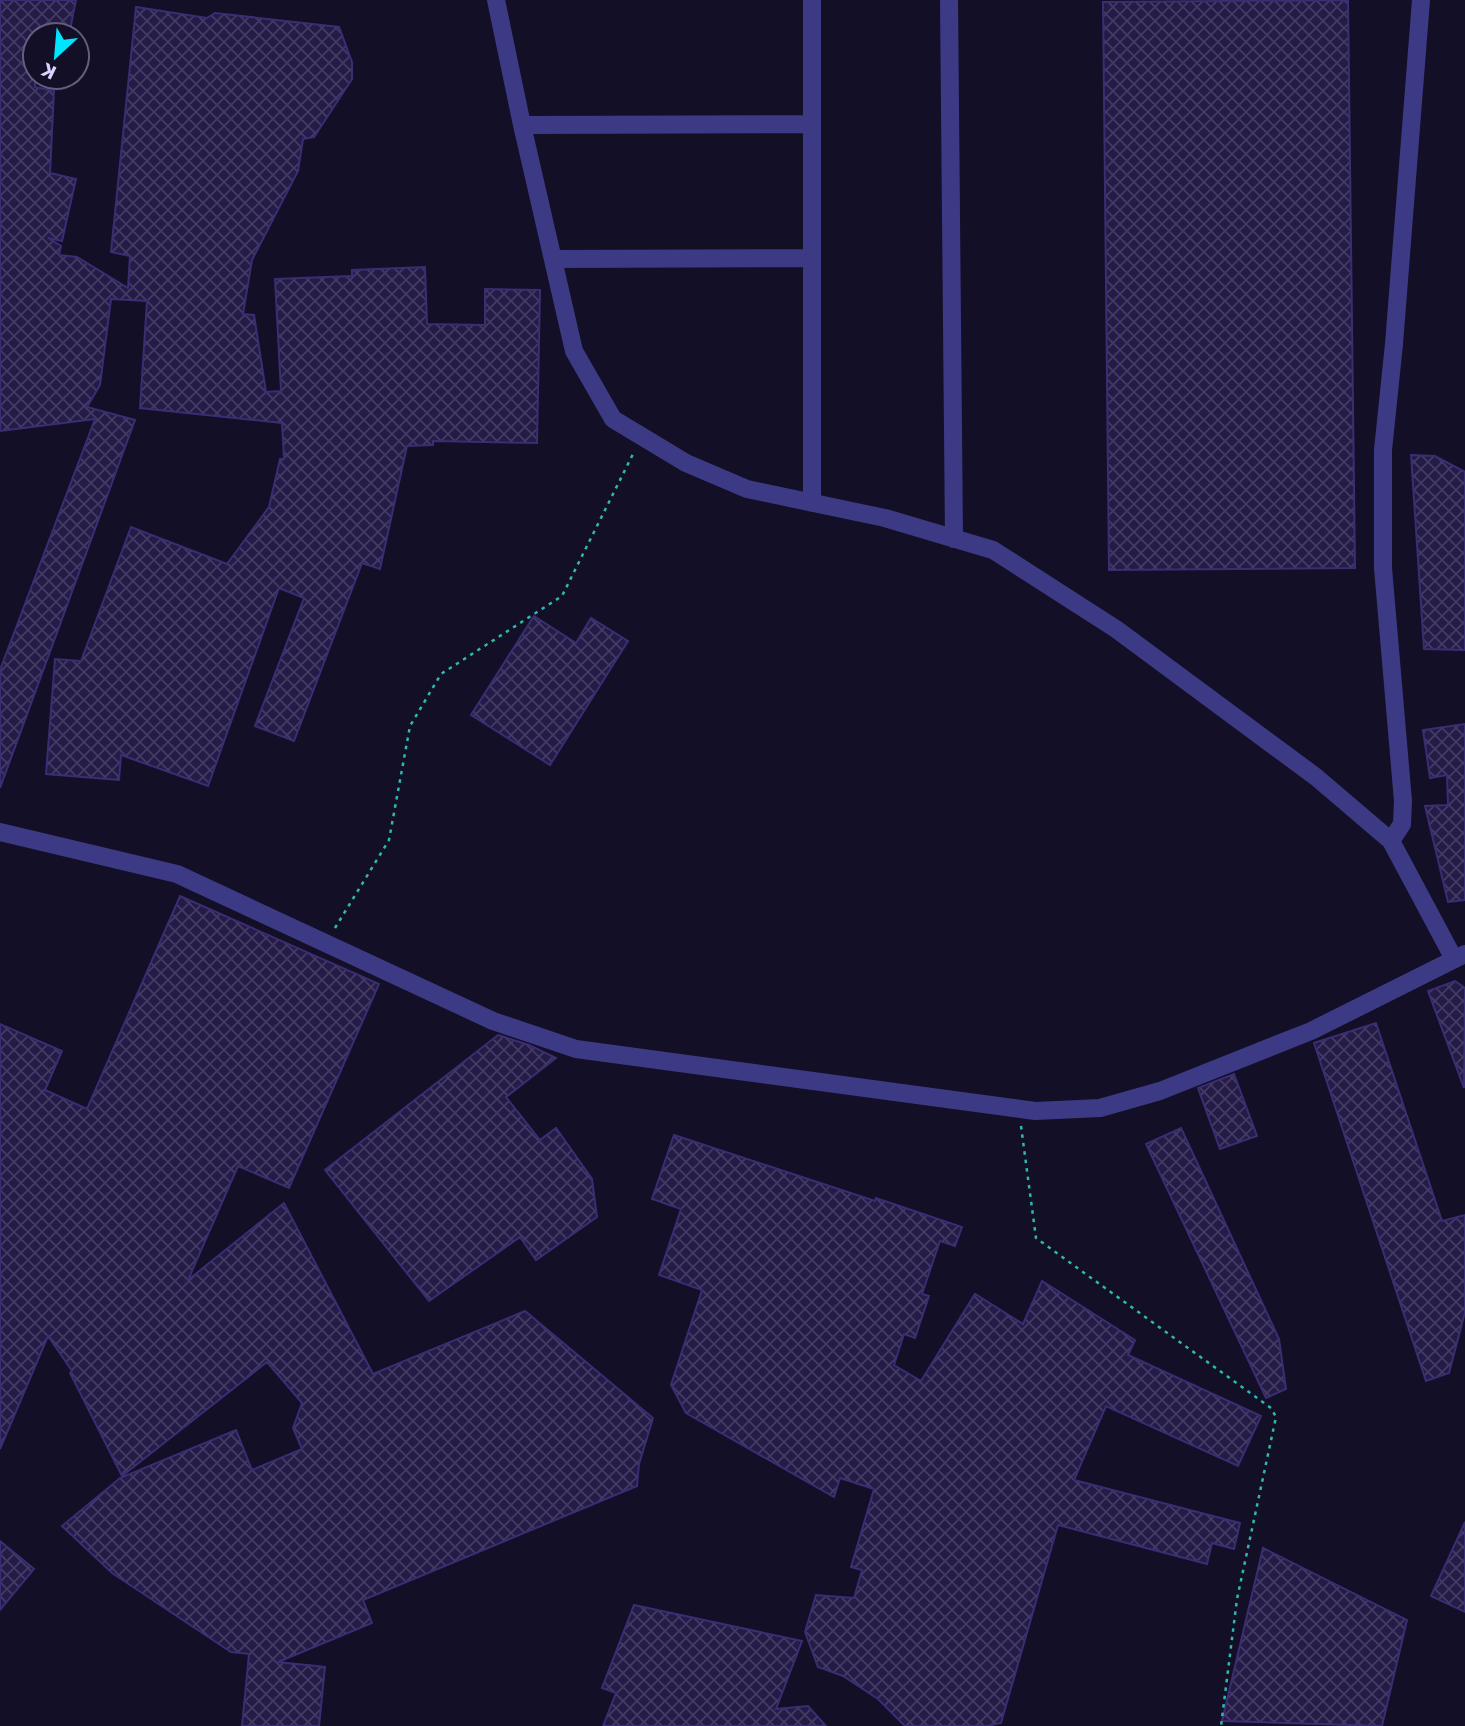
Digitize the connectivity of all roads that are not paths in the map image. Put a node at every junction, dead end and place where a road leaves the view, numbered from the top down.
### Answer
1 (496, 0) edge
2 (811, 0) edge
3 (949, 0) edge
4 (1421, 0) edge
5 (812, 124) junction
6 (522, 125) junction
7 (812, 258) junction
8 (552, 259) junction
9 (812, 503) junction
10 (954, 538) junction
11 (0, 832) edge
12 (1391, 841) junction
13 (1459, 957) edge

1 - 6 street
2 - 5 street
3 - 10 street
4 - 12 street
5 - 6 street
5 - 7 street
6 - 8 street
7 - 8 street
7 - 9 street
8 - 9 street
9 - 10 street
10 - 12 street
11 - 13 street
12 - 13 street

